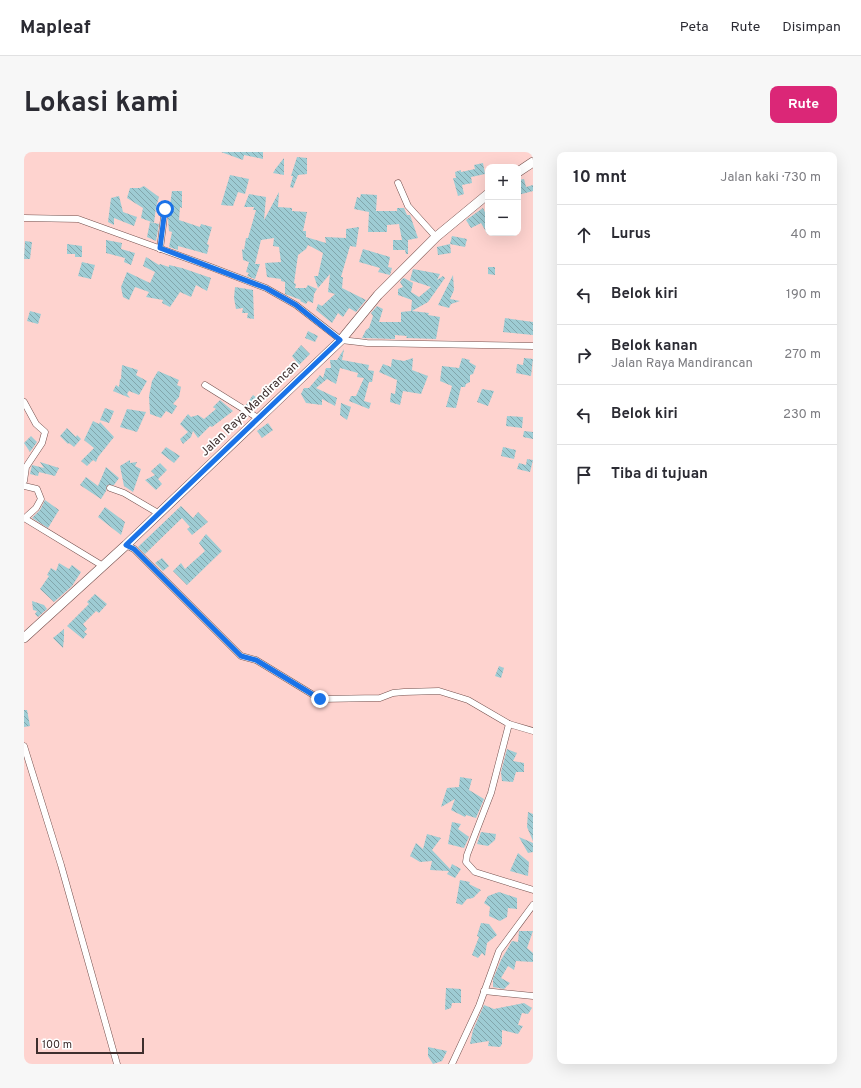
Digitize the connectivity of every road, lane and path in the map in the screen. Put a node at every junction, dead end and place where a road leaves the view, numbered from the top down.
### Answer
1 (533, 162) edge
2 (521, 170) edge
3 (398, 183) dead end
4 (485, 196) edge
5 (165, 209) dead end
6 (24, 218) edge
7 (436, 237) junction
8 (160, 248) junction
9 (340, 340) junction
10 (533, 346) edge
11 (204, 385) dead end
12 (24, 402) edge
13 (258, 418) junction
14 (24, 481) edge
15 (24, 486) edge
16 (110, 488) dead end
17 (158, 513) junction
18 (24, 518) edge
19 (126, 545) junction
20 (104, 566) junction
21 (24, 638) edge
22 (509, 724) junction
23 (533, 731) edge
24 (24, 746) edge
25 (533, 890) edge
26 (533, 905) edge
27 (484, 991) junction
28 (533, 996) edge
29 (117, 1064) edge
30 (452, 1064) edge

1 - 2 street
3 - 7 street
4 - 7 street, Jalan Raya Mandirancan
5 - 8 street
6 - 8 street
7 - 9 street, Jalan Raya Mandirancan
8 - 9 street
9 - 10 street
9 - 13 street, Jalan Raya Mandirancan
11 - 13 street
12 - 14 street
13 - 17 street, Jalan Raya Mandirancan
15 - 18 street
16 - 17 street
17 - 19 street, Jalan Raya Mandirancan
18 - 20 street
19 - 20 street, Jalan Raya Mandirancan
19 - 22 street
20 - 21 street, Jalan Raya Mandirancan
22 - 23 street
22 - 25 street
24 - 29 street
26 - 27 street
27 - 28 street
27 - 30 street

